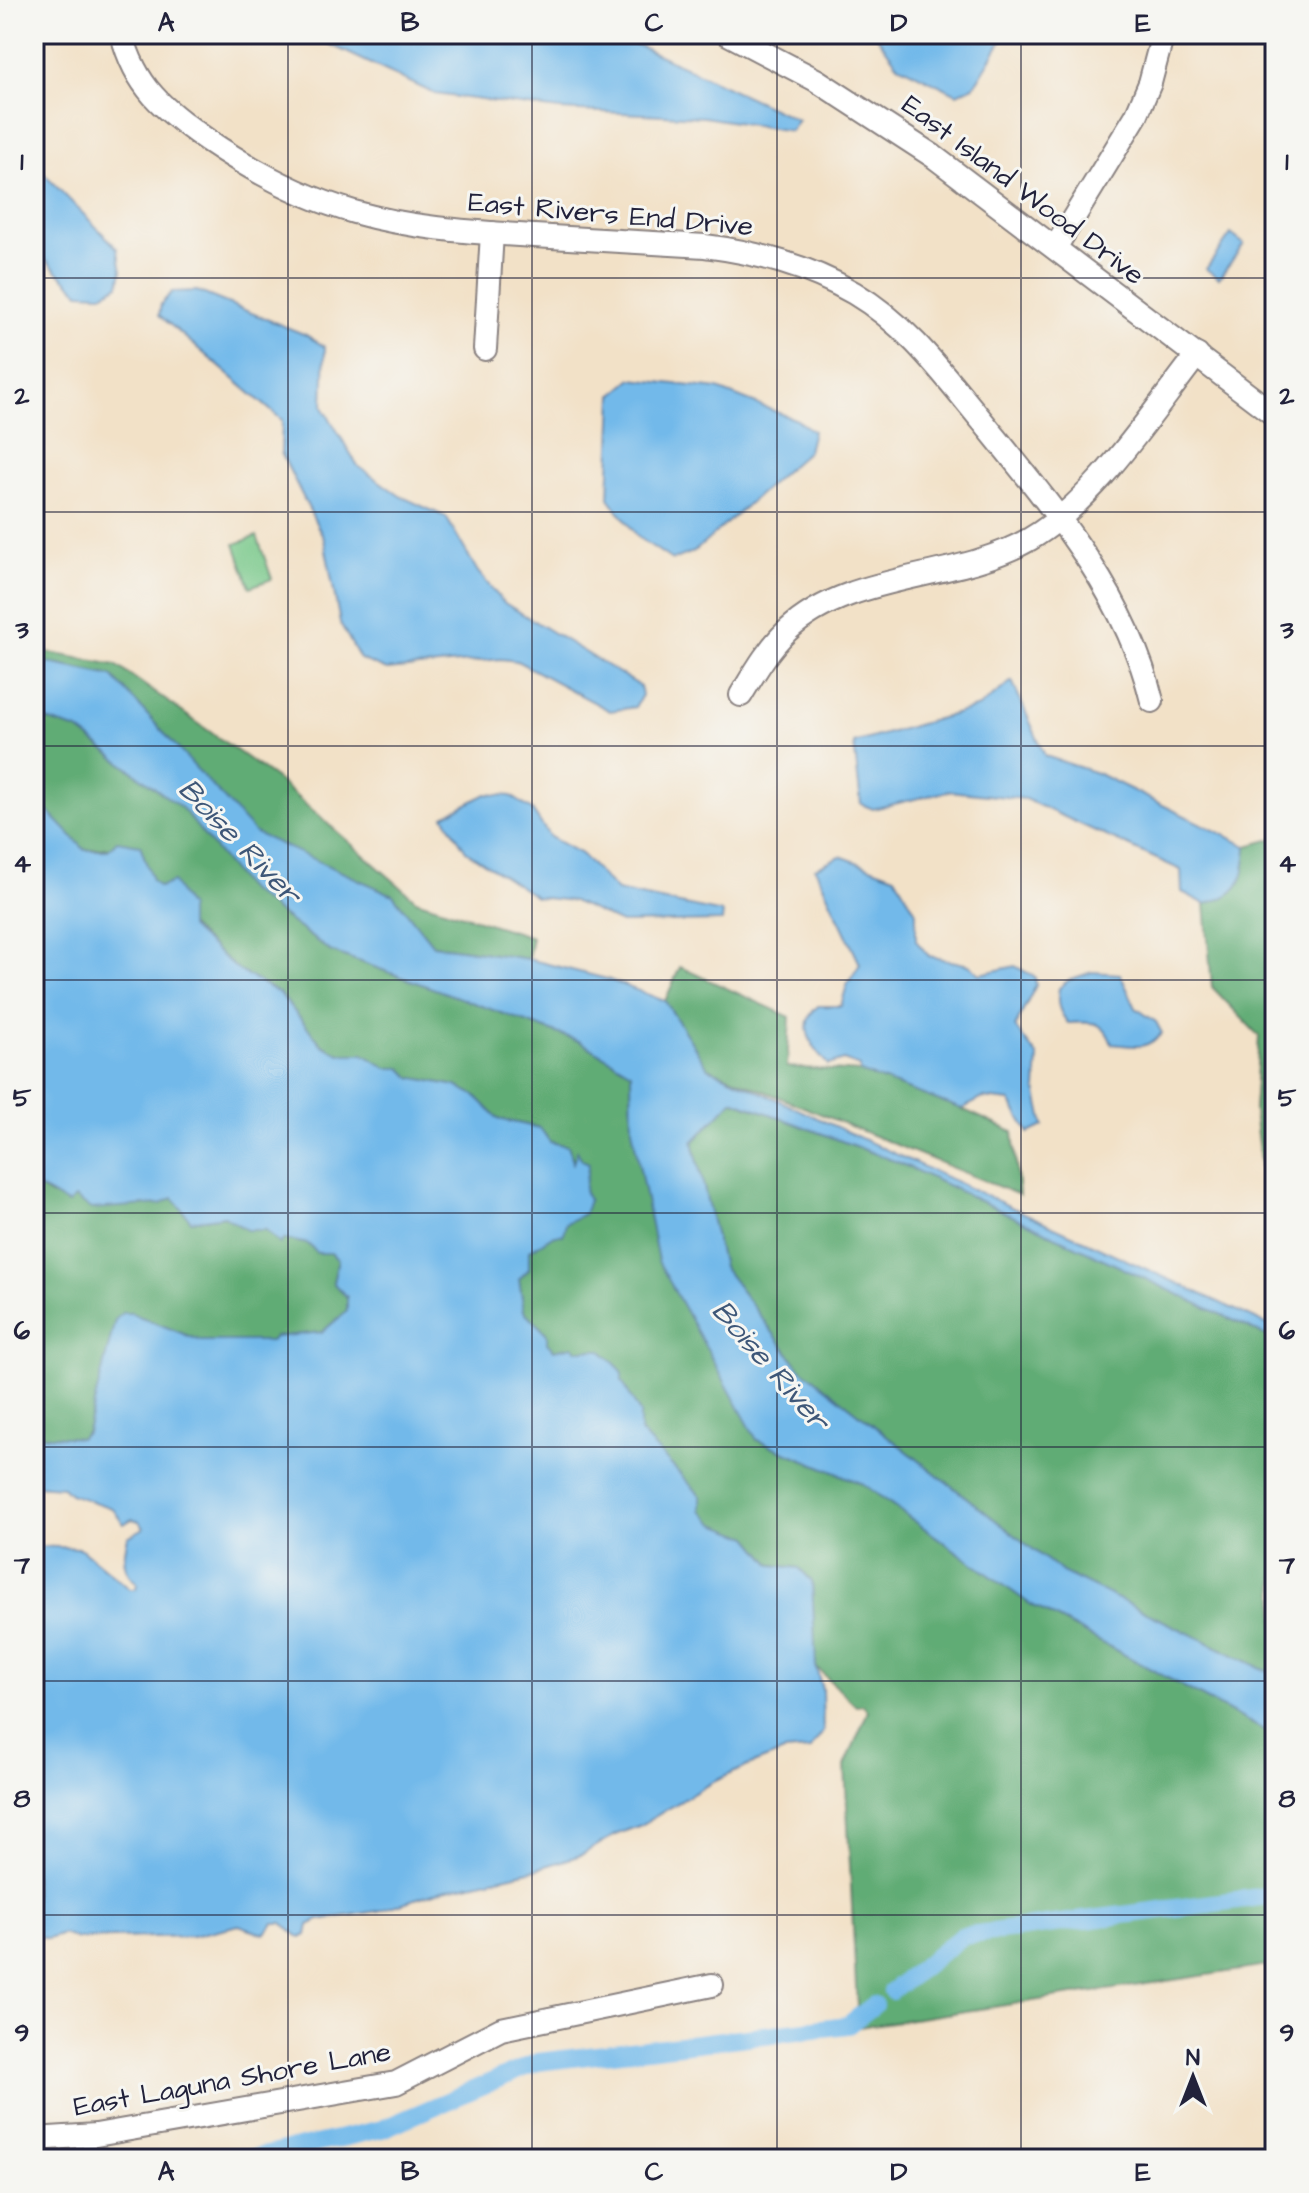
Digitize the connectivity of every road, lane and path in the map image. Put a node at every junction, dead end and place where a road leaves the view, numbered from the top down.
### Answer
1 (122, 34) edge
2 (728, 34) edge
3 (1163, 34) edge
4 (492, 233) junction
5 (1055, 248) junction
6 (485, 349) dead end
7 (1197, 355) junction
8 (1274, 417) edge
9 (1061, 518) junction
10 (741, 695) dead end
11 (1152, 701) dead end
12 (712, 1985) dead end
13 (34, 2139) edge

1 - 4 street, East Rivers End Drive
2 - 5 street, East Island Wood Drive
3 - 5 street
4 - 6 street
4 - 9 street, East Rivers End Drive
5 - 7 street, East Island Wood Drive
7 - 8 street, East Island Wood Drive
7 - 9 street
9 - 10 street
9 - 11 street, East Rivers End Drive
12 - 13 street, East Laguna Shore Lane

